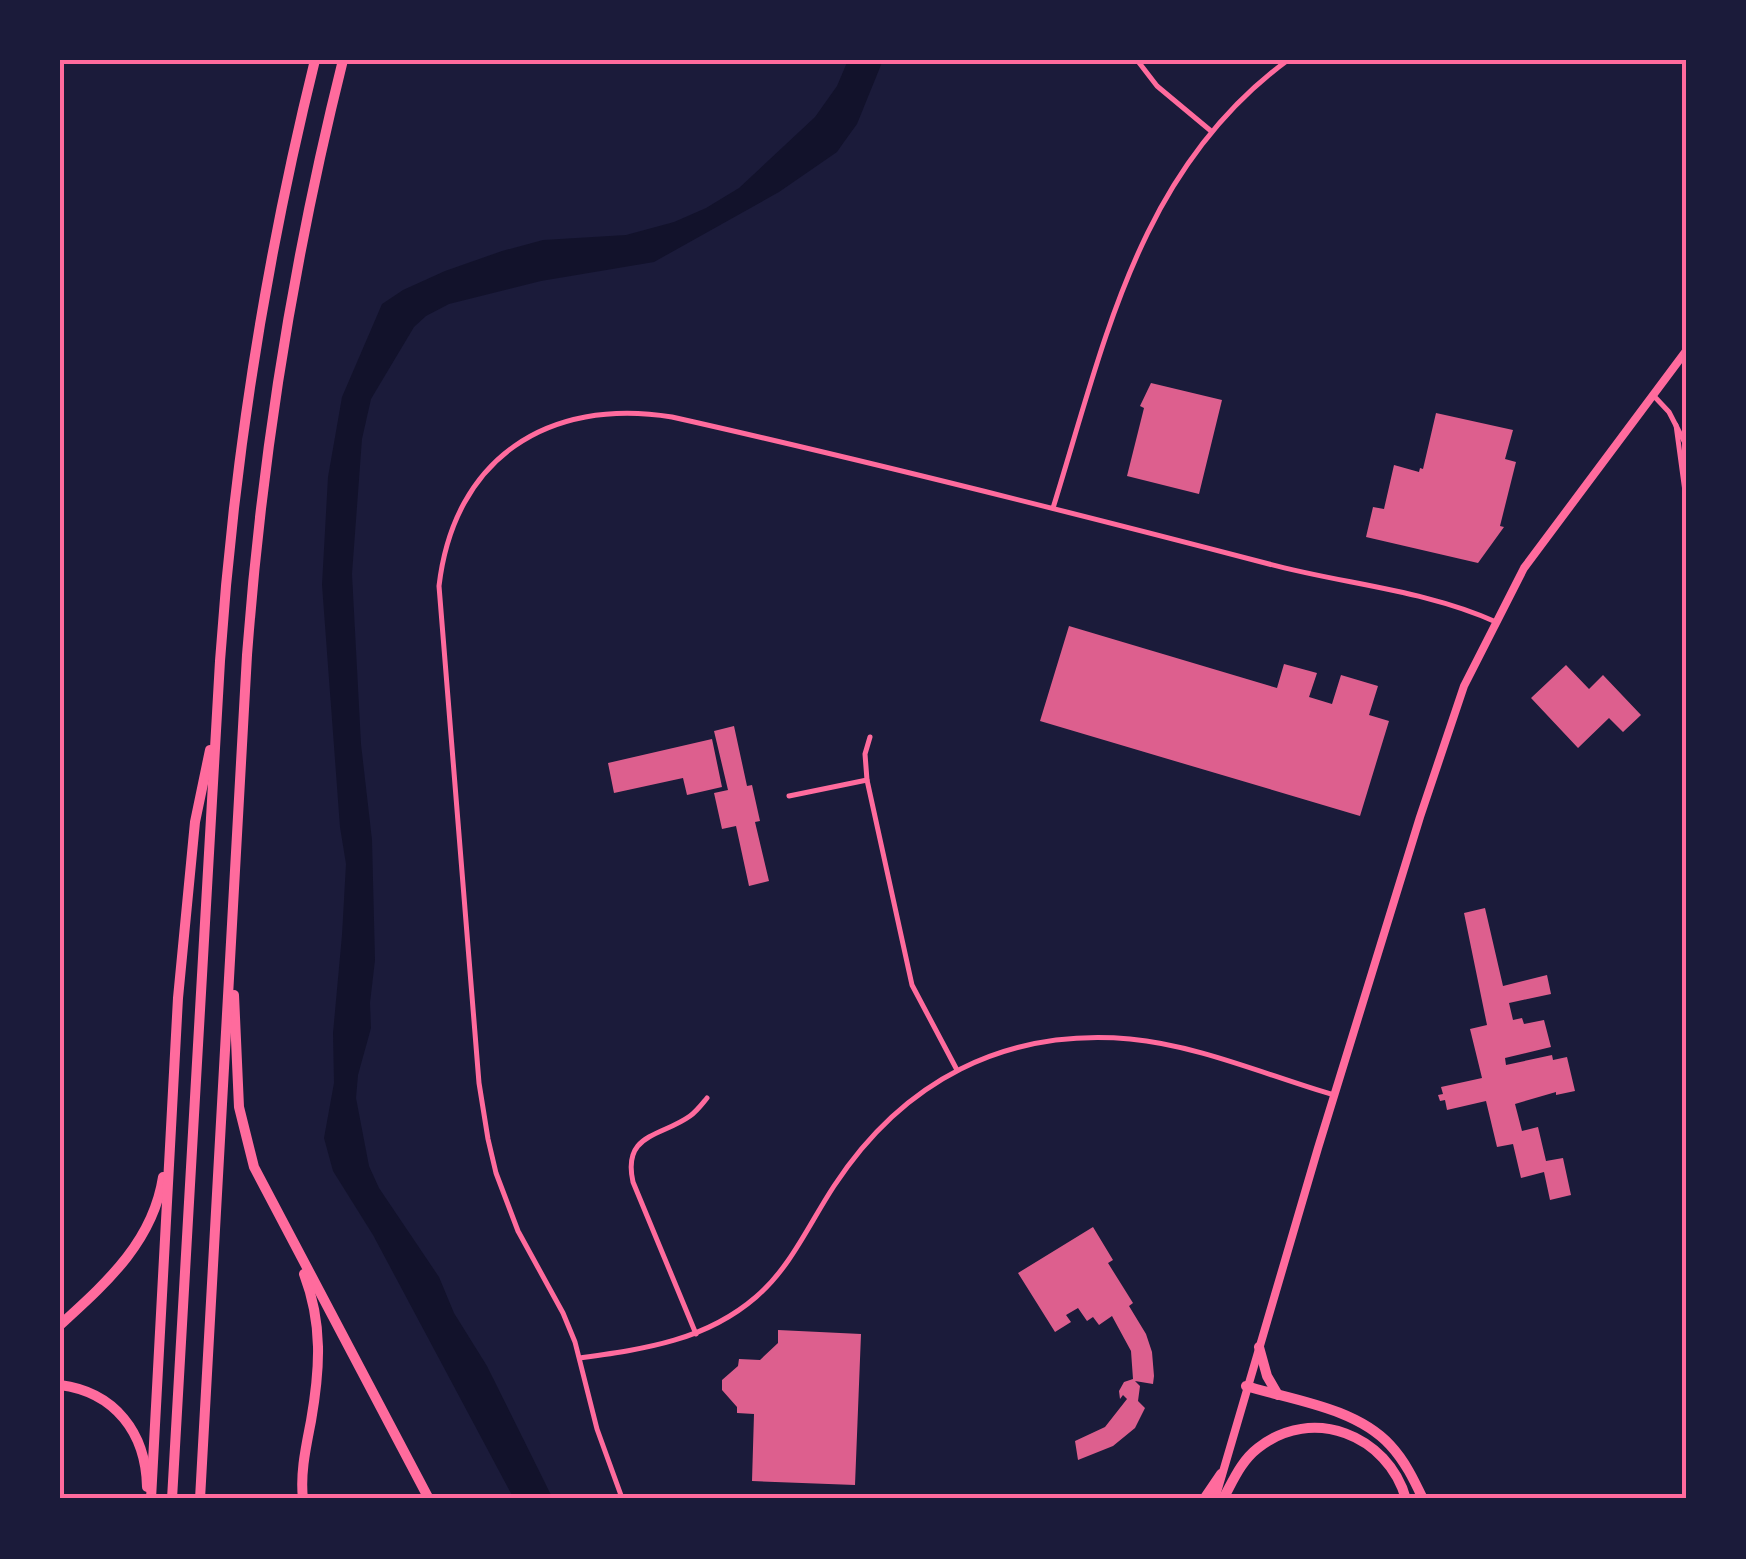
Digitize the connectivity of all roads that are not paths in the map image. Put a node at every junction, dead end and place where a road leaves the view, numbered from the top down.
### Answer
1 (316, 60) edge
2 (343, 60) edge
3 (1137, 60) edge
4 (1288, 60) edge
5 (1211, 131) junction
6 (1686, 351) edge
7 (1653, 395) junction
8 (1676, 425) junction
9 (1686, 445) edge
10 (1686, 499) edge
11 (1053, 508) junction
12 (1496, 622) junction
13 (216, 725) junction
14 (870, 737) dead end
15 (868, 780) junction
16 (789, 796) dead end
17 (232, 930) junction
18 (957, 1070) junction
19 (1334, 1096) junction
20 (707, 1098) dead end
21 (170, 1121) junction
22 (278, 1214) junction
23 (60, 1325) edge
24 (696, 1334) junction
25 (1258, 1347) junction
26 (580, 1358) junction
27 (60, 1386) edge
28 (1246, 1386) junction
29 (1279, 1396) junction
30 (1221, 1474) junction
31 (622, 1498) edge
32 (149, 1499) edge
33 (172, 1499) edge
34 (200, 1499) edge
35 (303, 1499) edge
36 (429, 1499) edge
37 (1204, 1499) edge
38 (1215, 1499) edge
39 (1223, 1499) edge
40 (1406, 1499) edge
41 (1423, 1499) edge

1 - 13 highway
2 - 17 highway
3 - 5 street
4 - 5 street
5 - 11 street
6 - 7 main road
7 - 8 street
7 - 12 main road
8 - 9 street
8 - 10 street
11 - 12 street
11 - 26 street
12 - 19 main road
13 - 21 highway
13 - 33 highway
14 - 15 street
15 - 16 street
15 - 18 street
17 - 22 highway
17 - 34 highway
18 - 19 street
18 - 24 street
19 - 25 main road
20 - 24 street
21 - 23 highway
21 - 32 highway
22 - 35 highway
22 - 36 highway
24 - 26 street
25 - 28 main road
25 - 29 highway
26 - 31 street
27 - 32 highway
28 - 29 highway
28 - 30 main road
29 - 41 highway
30 - 37 highway
30 - 38 main road
39 - 40 highway

